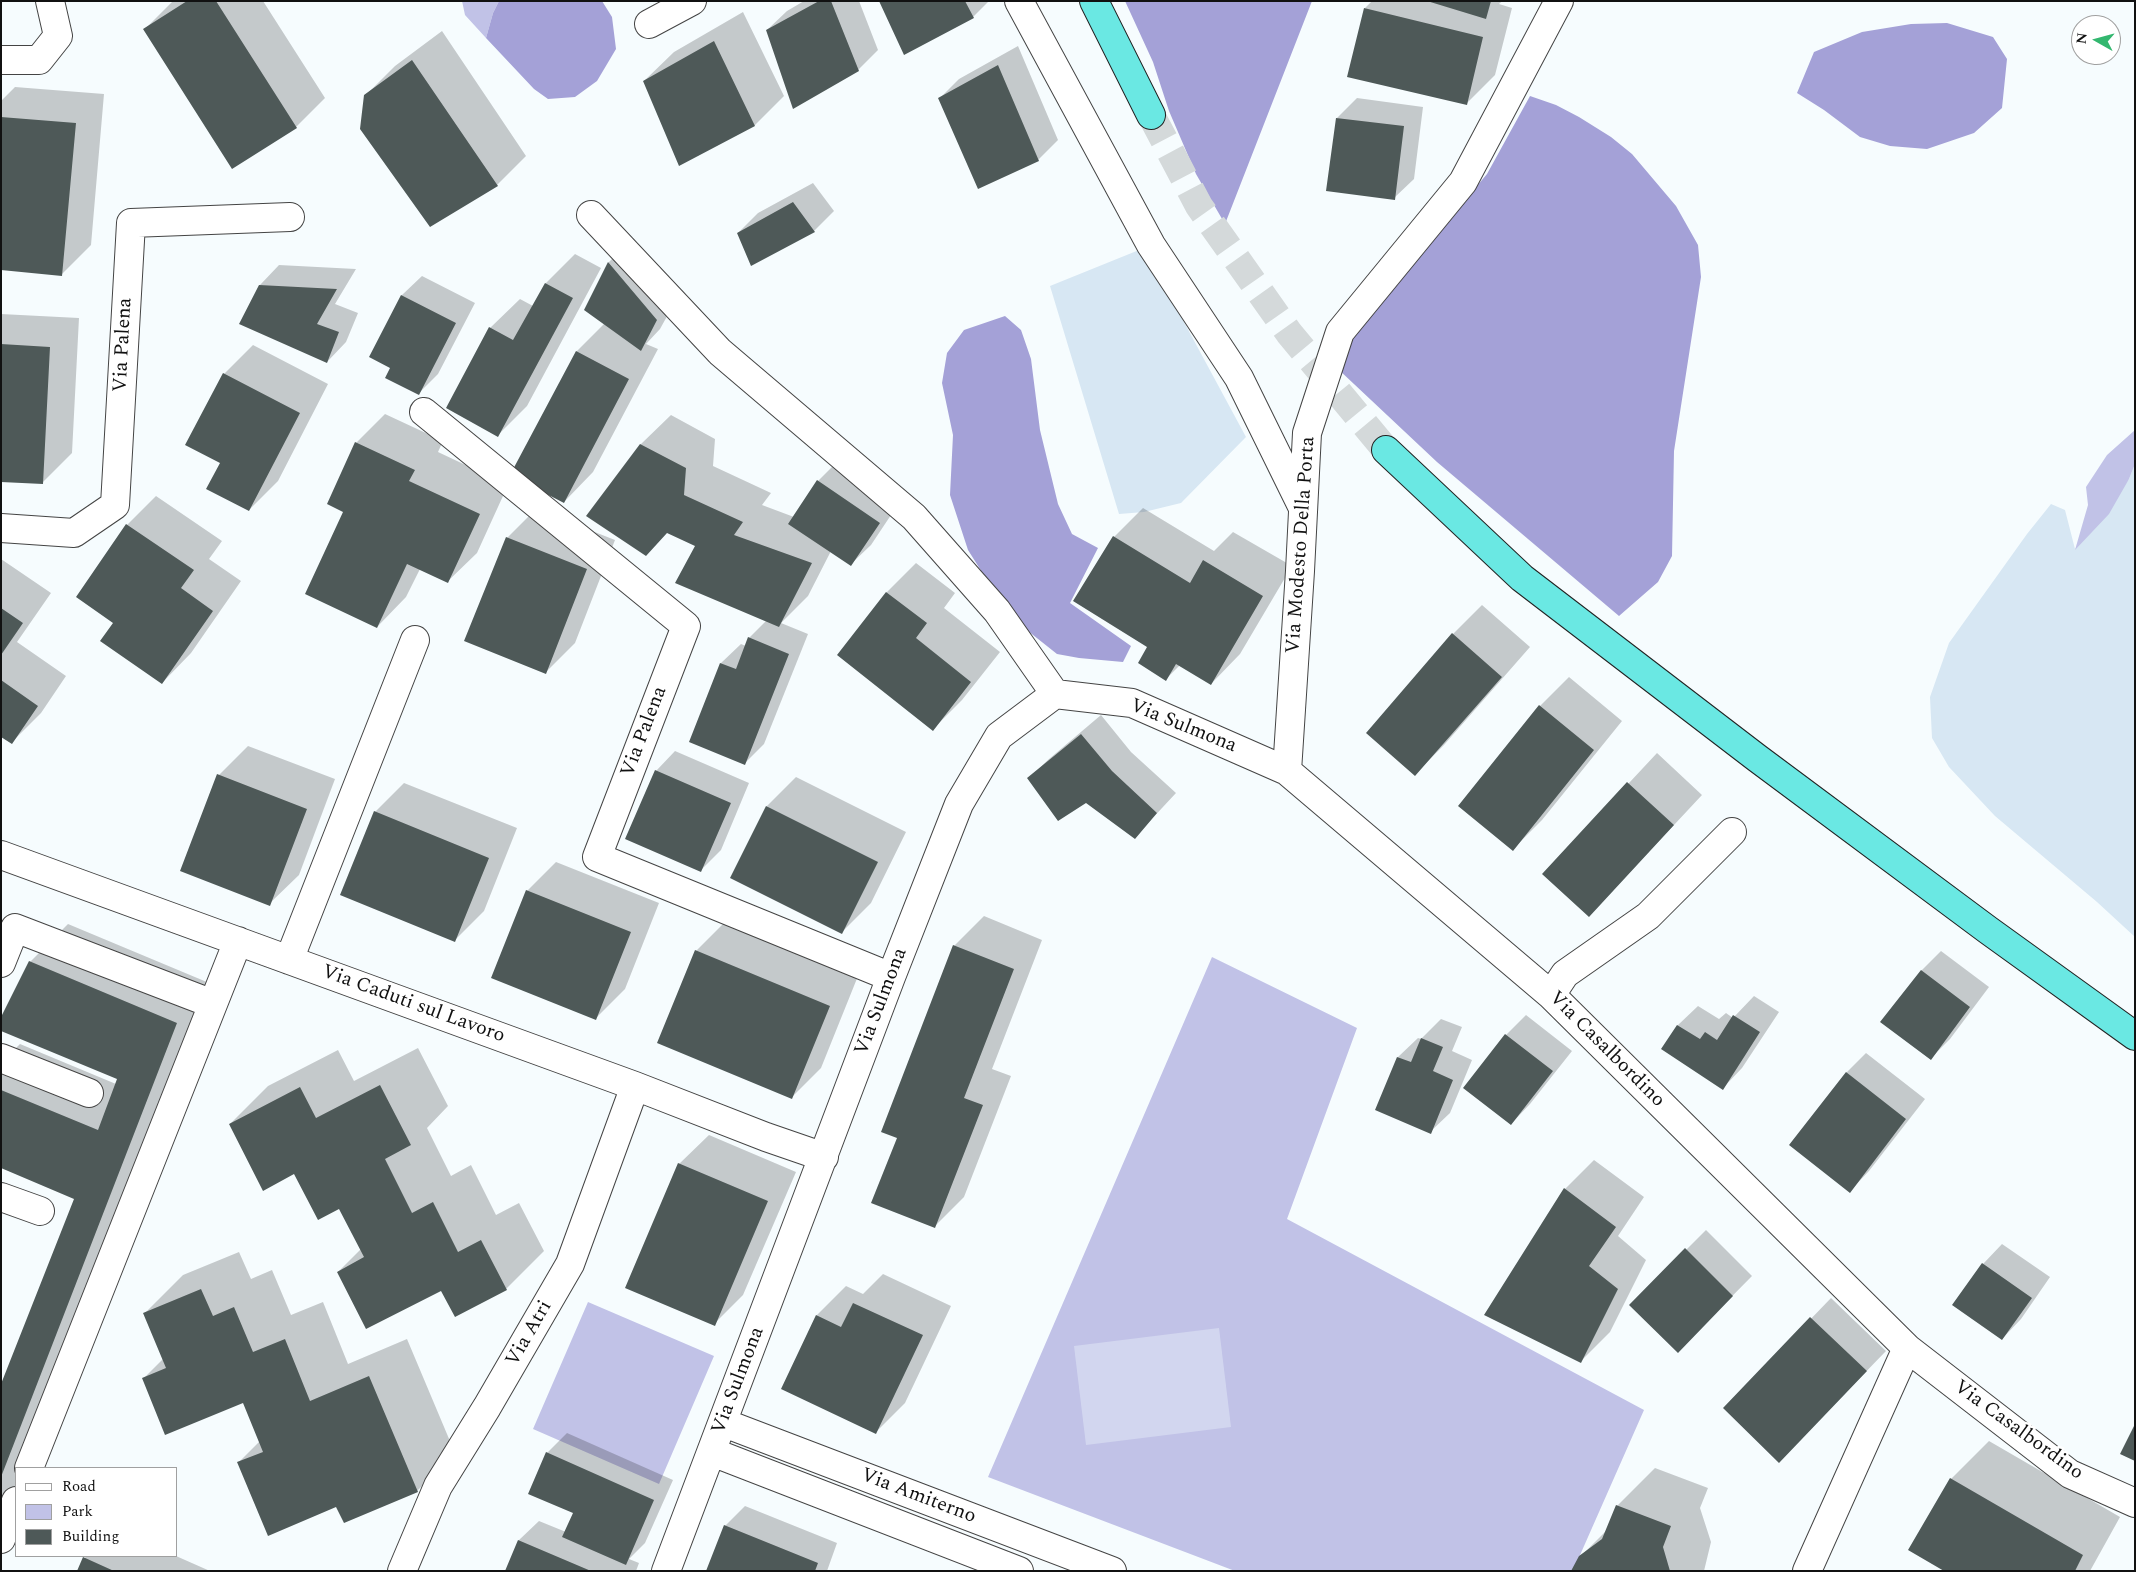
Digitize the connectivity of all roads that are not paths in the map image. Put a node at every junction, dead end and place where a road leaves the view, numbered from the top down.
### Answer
1 (50, 1) edge
2 (692, 1) edge
3 (1019, 1) edge
4 (1094, 1) edge
5 (1559, 1) edge
6 (649, 24) dead end
7 (1, 60) edge
8 (1151, 115) tunnel mouth
9 (591, 215) dead end
10 (290, 216) dead end
11 (424, 412) dead end
12 (1386, 450) tunnel mouth
13 (1303, 509) junction
14 (1, 528) edge
15 (415, 640) dead end
16 (1055, 694) junction
17 (1287, 771) junction
18 (1732, 832) dead end
19 (1, 855) edge
20 (238, 942) junction
21 (289, 960) junction
22 (1, 963) edge
23 (891, 977) junction
24 (1551, 994) junction
25 (213, 1004) junction
26 (2135, 1036) edge
27 (1, 1058) edge
28 (635, 1086) junction
29 (89, 1093) dead end
30 (824, 1157) junction
31 (1, 1197) edge
32 (40, 1212) dead end
33 (1907, 1348) junction
34 (724, 1423) junction
35 (712, 1452) junction
36 (29, 1467) edge
37 (2135, 1503) edge
38 (15, 1504) edge
39 (1, 1539) edge
40 (402, 1571) edge
41 (666, 1571) edge
42 (1019, 1571) edge
43 (1112, 1571) edge
44 (1807, 1571) edge

1 - 7 street
2 - 6 street
3 - 13 street
4 - 8 highway
5 - 13 street, Via Modesto Della Porta
9 - 16 street
10 - 14 street, Via Palena
11 - 23 street, Via Palena
12 - 26 highway
13 - 17 street, Via Modesto Della Porta
15 - 21 street
16 - 17 street, Via Sulmona
16 - 23 street, Via Sulmona
17 - 24 street, Via Casalbordino
18 - 24 street
19 - 20 street, Via Caduti sul Lavoro
20 - 21 street, Via Caduti sul Lavoro
20 - 25 street
21 - 28 street, Via Caduti sul Lavoro
22 - 25 street
23 - 30 street, Via Sulmona
24 - 33 street, Via Casalbordino
25 - 36 street
27 - 29 street
28 - 30 street, Via Caduti sul Lavoro
28 - 40 street, Via Atri
30 - 34 street, Via Sulmona
31 - 32 street
33 - 37 street, Via Casalbordino
33 - 44 street
34 - 35 street, Via Sulmona
34 - 43 street, Via Amiterno
35 - 41 street, Via Sulmona
35 - 42 street, Via Amiterno
38 - 39 street

